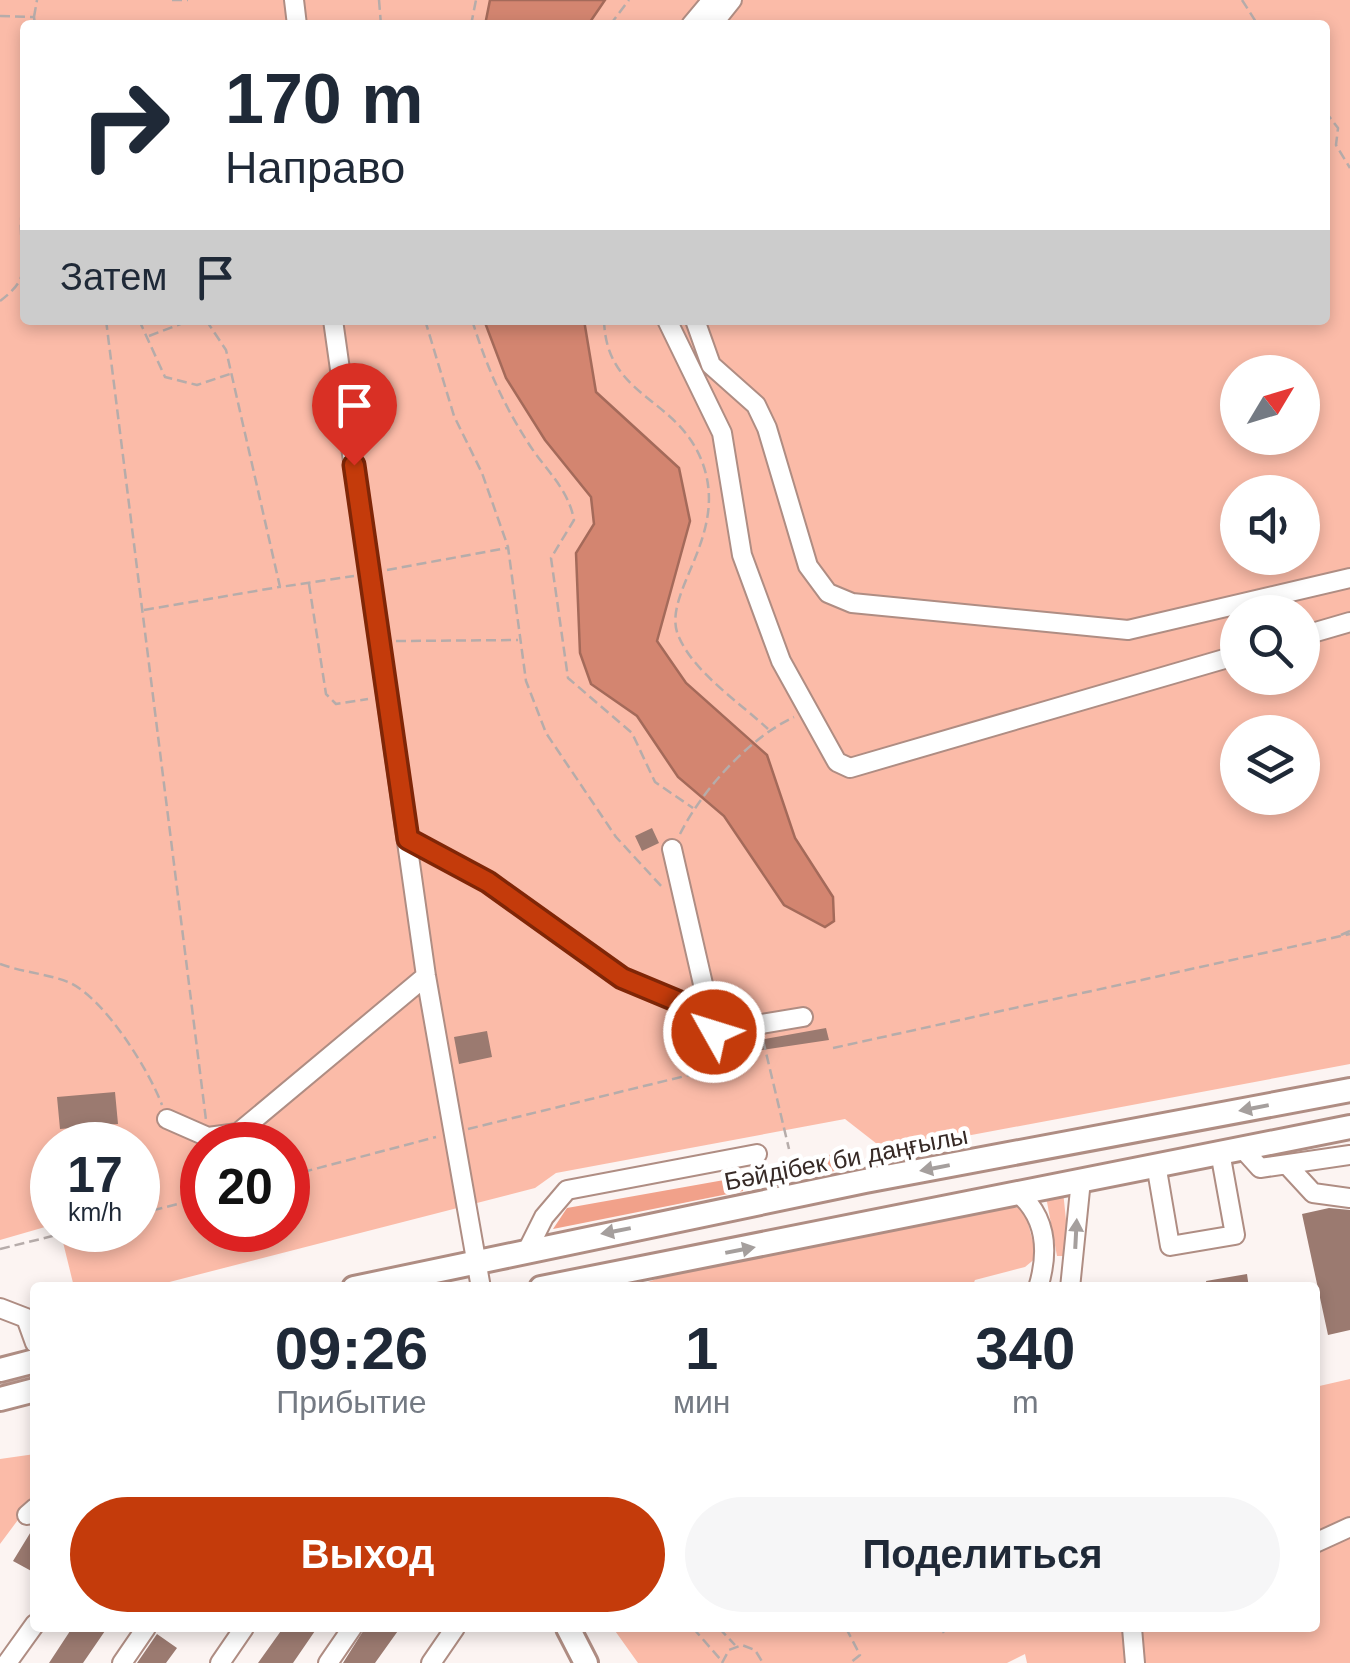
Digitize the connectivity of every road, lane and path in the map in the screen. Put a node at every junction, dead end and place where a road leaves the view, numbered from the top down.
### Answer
1 (36, 0) edge
2 (172, 0) edge
3 (188, 0) edge
4 (630, 0) edge
5 (712, 0) edge
6 (732, 0) edge
7 (0, 16) edge
8 (34, 17) junction
9 (34, 20) edge
10 (614, 20) edge
11 (695, 20) edge
12 (716, 20) edge
13 (1330, 118) edge
14 (1350, 168) edge
15 (20, 283) edge
16 (19, 287) joint
17 (0, 301) edge
18 (107, 325) edge
19 (141, 325) edge
20 (178, 325) edge
21 (209, 325) edge
22 (334, 325) edge
23 (427, 325) edge
24 (474, 325) edge
25 (604, 325) edge
26 (668, 325) edge
27 (697, 325) edge
28 (148, 336) junction
29 (231, 374) junction
30 (508, 548) junction
31 (370, 574) junction
32 (1350, 578) edge
33 (309, 583) junction
34 (280, 587) junction
35 (143, 610) junction
36 (1350, 622) edge
37 (1320, 631) edge
38 (519, 640) junction
39 (378, 642) junction
40 (1220, 660) edge
41 (384, 697) junction
42 (806, 711) junction
43 (767, 731) junction
44 (693, 808) junction
45 (408, 839) junction
46 (672, 849) joint
47 (685, 904) junction
48 (1350, 933) edge
49 (0, 964) edge
50 (426, 976) junction
51 (711, 1015) junction
52 (804, 1018) dead end
53 (833, 1048) dead end
54 (766, 1054) dead end
55 (718, 1068) dead end
56 (1350, 1090) edge
57 (167, 1118) joint
58 (206, 1122) edge
59 (251, 1122) edge
60 (180, 1124) edge
61 (1350, 1127) edge
62 (454, 1132) junction
63 (789, 1149) dead end
64 (1231, 1150) junction
65 (757, 1154) dead end
66 (1350, 1155) edge
67 (1156, 1164) junction
68 (1289, 1167) junction
69 (310, 1170) edge
70 (1081, 1180) junction
71 (1017, 1192) junction
72 (1350, 1198) edge
73 (30, 1242) edge
74 (0, 1249) edge
75 (528, 1249) junction
76 (478, 1259) junction
77 (380, 1282) edge
78 (480, 1282) edge
79 (571, 1282) edge
80 (1040, 1282) edge
81 (1071, 1282) edge
82 (0, 1308) edge
83 (30, 1330) edge
84 (30, 1363) edge
85 (0, 1370) edge
86 (30, 1391) edge
87 (0, 1399) edge
88 (1350, 1527) edge
89 (1320, 1541) edge
90 (30, 1631) edge
91 (143, 1632) edge
92 (241, 1632) edge
93 (349, 1632) edge
94 (452, 1632) edge
95 (570, 1632) edge
96 (584, 1632) edge
97 (696, 1632) edge
98 (723, 1632) edge
99 (848, 1632) edge
100 (1132, 1632) edge
101 (736, 1646) junction
102 (722, 1662) edge
103 (7, 1663) edge
104 (122, 1663) edge
105 (220, 1663) edge
106 (328, 1663) edge
107 (431, 1663) edge
108 (586, 1663) edge
109 (599, 1663) edge
110 (763, 1663) edge
111 (850, 1663) edge
112 (1134, 1663) edge

1 - 8 path
2 - 3 path
4 - 10 path
5 - 11 street
6 - 12 street
7 - 8 path
8 - 9 path
13 - 14 path
15 - 16 path
16 - 17 path
18 - 35 path
19 - 28 path
20 - 28 path
21 - 29 path
22 - 31 street
23 - 30 path
24 - 44 path
25 - 43 path
26 - 42 street
27 - 32 street
28 - 29 path
29 - 34 path
30 - 31 path
30 - 38 path
31 - 33 path
31 - 39 street
33 - 34 path
33 - 41 path
34 - 35 path
35 - 58 path
36 - 37 street
38 - 39 path
38 - 47 path
39 - 41 street
40 - 42 street
41 - 45 street
42 - 43 path
43 - 44 path
44 - 46 path
45 - 50 street
45 - 51 street
46 - 47 street
47 - 51 street
48 - 53 path
49 - 57 path
50 - 59 street
50 - 62 street
51 - 52 street
54 - 63 path
55 - 62 path
56 -> 75 main road, Бәйдібек би даңғылы
57 - 60 street
61 - 64 main road
62 - 69 path
62 - 76 street
64 - 67 main road
64 - 67 street
64 - 68 street
65 - 75 street
66 - 68 street
67 - 70 main road
68 - 72 street
70 - 71 main road
81 -> 70 street
79 -> 71 main road
71 - 80 street
73 - 74 path
75 - 76 main road, Бәйдібек би даңғылы
76 - 77 main road, Бәйдібек би даңғылы
76 - 78 street
82 - 83 street
84 - 85 main road
86 - 87 main road
88 - 89 street
90 - 103 street
91 - 104 street
92 - 105 street
93 - 106 street
94 - 107 street
95 - 108 main road
96 - 109 main road
97 - 102 path
98 - 101 path
99 - 111 path
100 - 112 street
101 - 102 path
101 - 110 path

